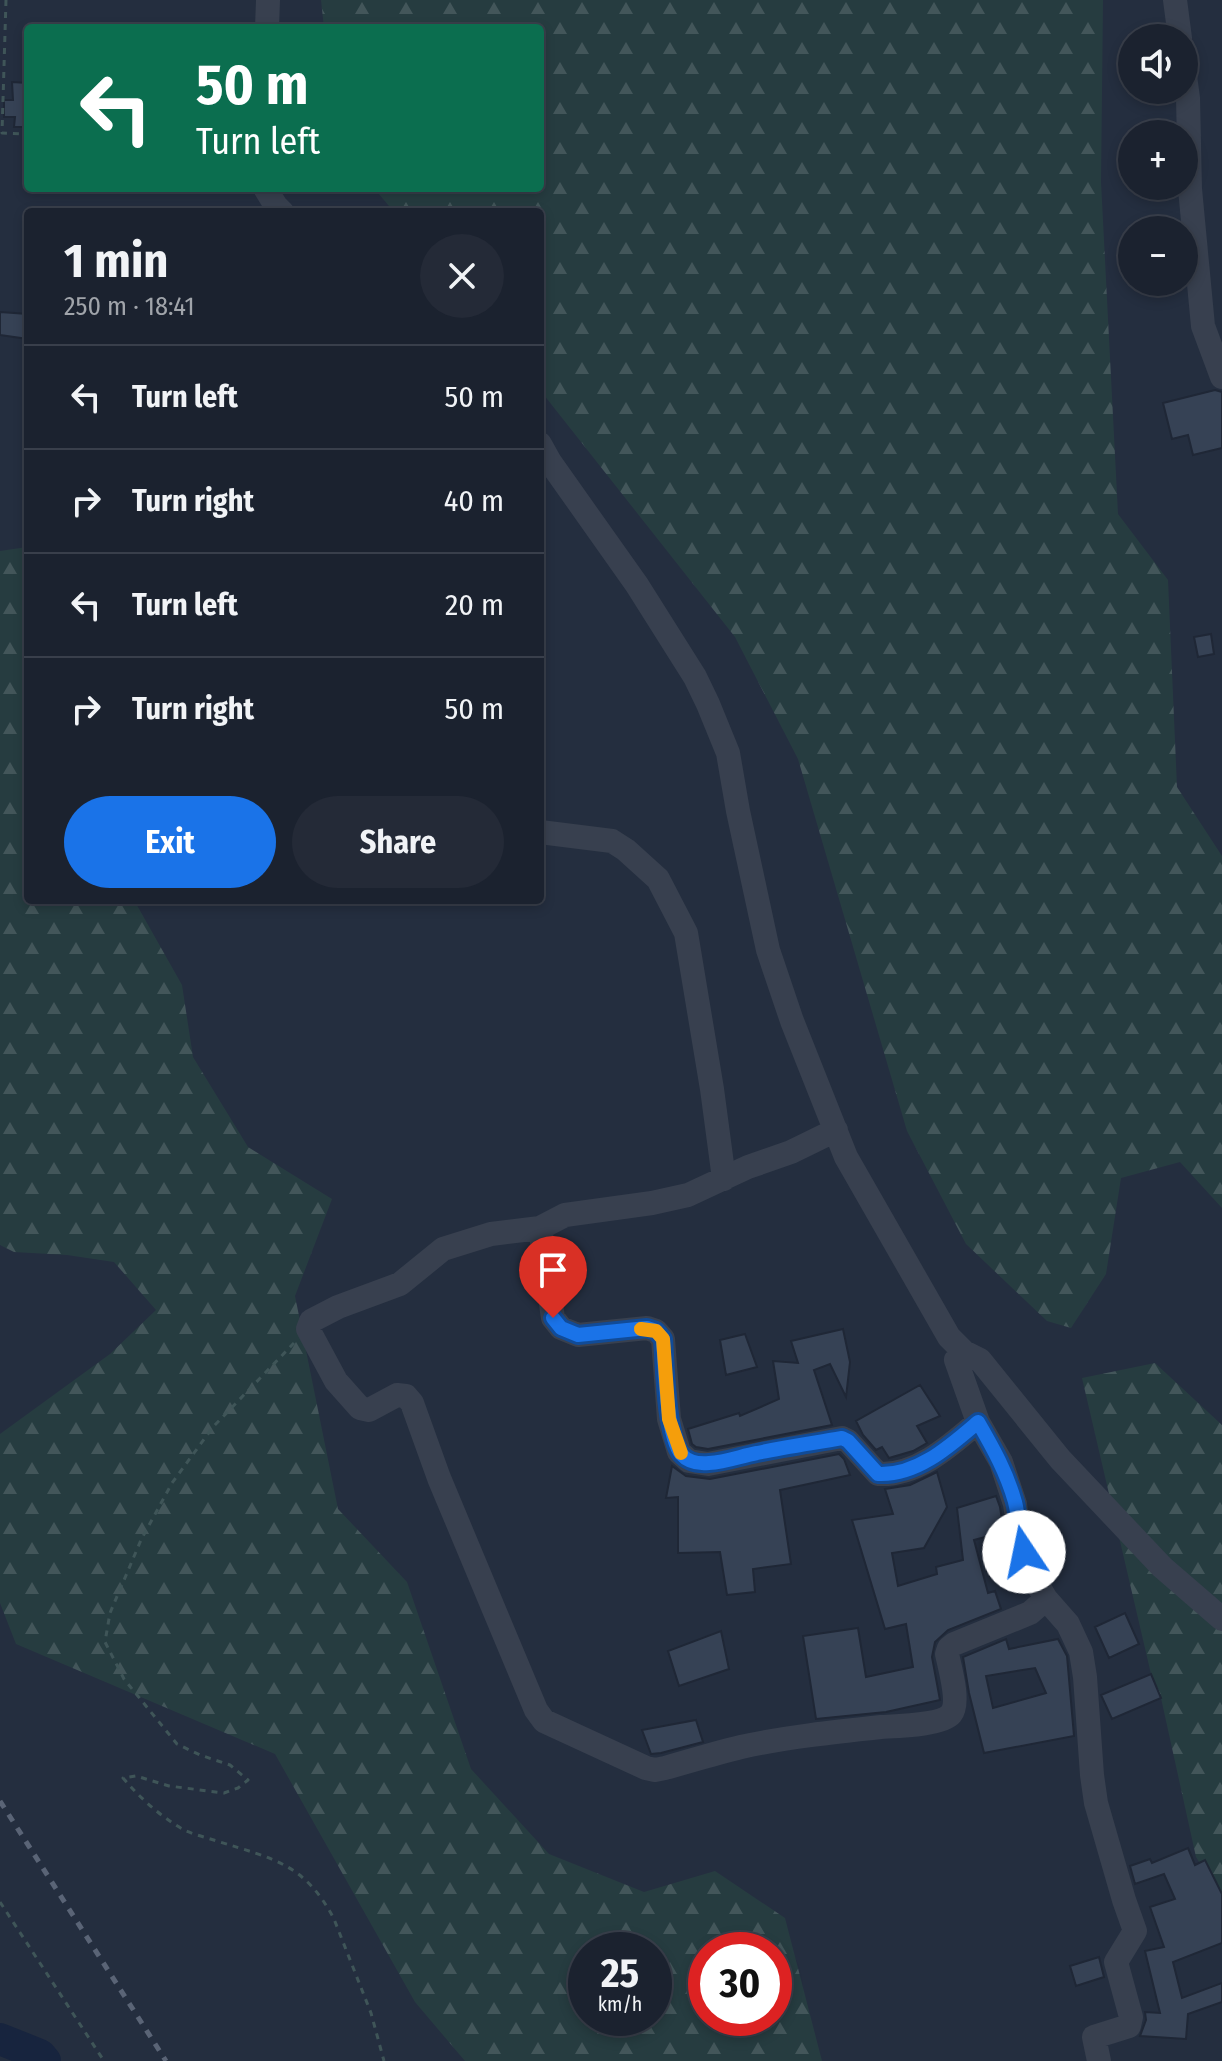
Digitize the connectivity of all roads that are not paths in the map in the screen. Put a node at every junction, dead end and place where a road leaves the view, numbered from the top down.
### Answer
1 (268, 0) edge
2 (1175, 0) edge
3 (267, 24) edge
4 (1178, 24) edge
5 (1188, 104) edge
6 (1222, 377) edge
7 (544, 451) edge
8 (544, 832) edge
9 (836, 1130) junction
10 (724, 1179) junction
11 (540, 1228) junction
12 (964, 1352) junction
13 (978, 1422) junction
14 (1046, 1599) junction
15 (1222, 1619) edge
16 (1099, 2061) edge

1 - 3 street
2 - 4 street
5 - 6 street
7 - 9 street
8 - 10 street
9 - 10 street
9 - 12 street
10 - 11 street
11 - 13 street
11 - 14 street
12 - 13 street
12 - 15 street
13 - 14 street
14 - 16 street

